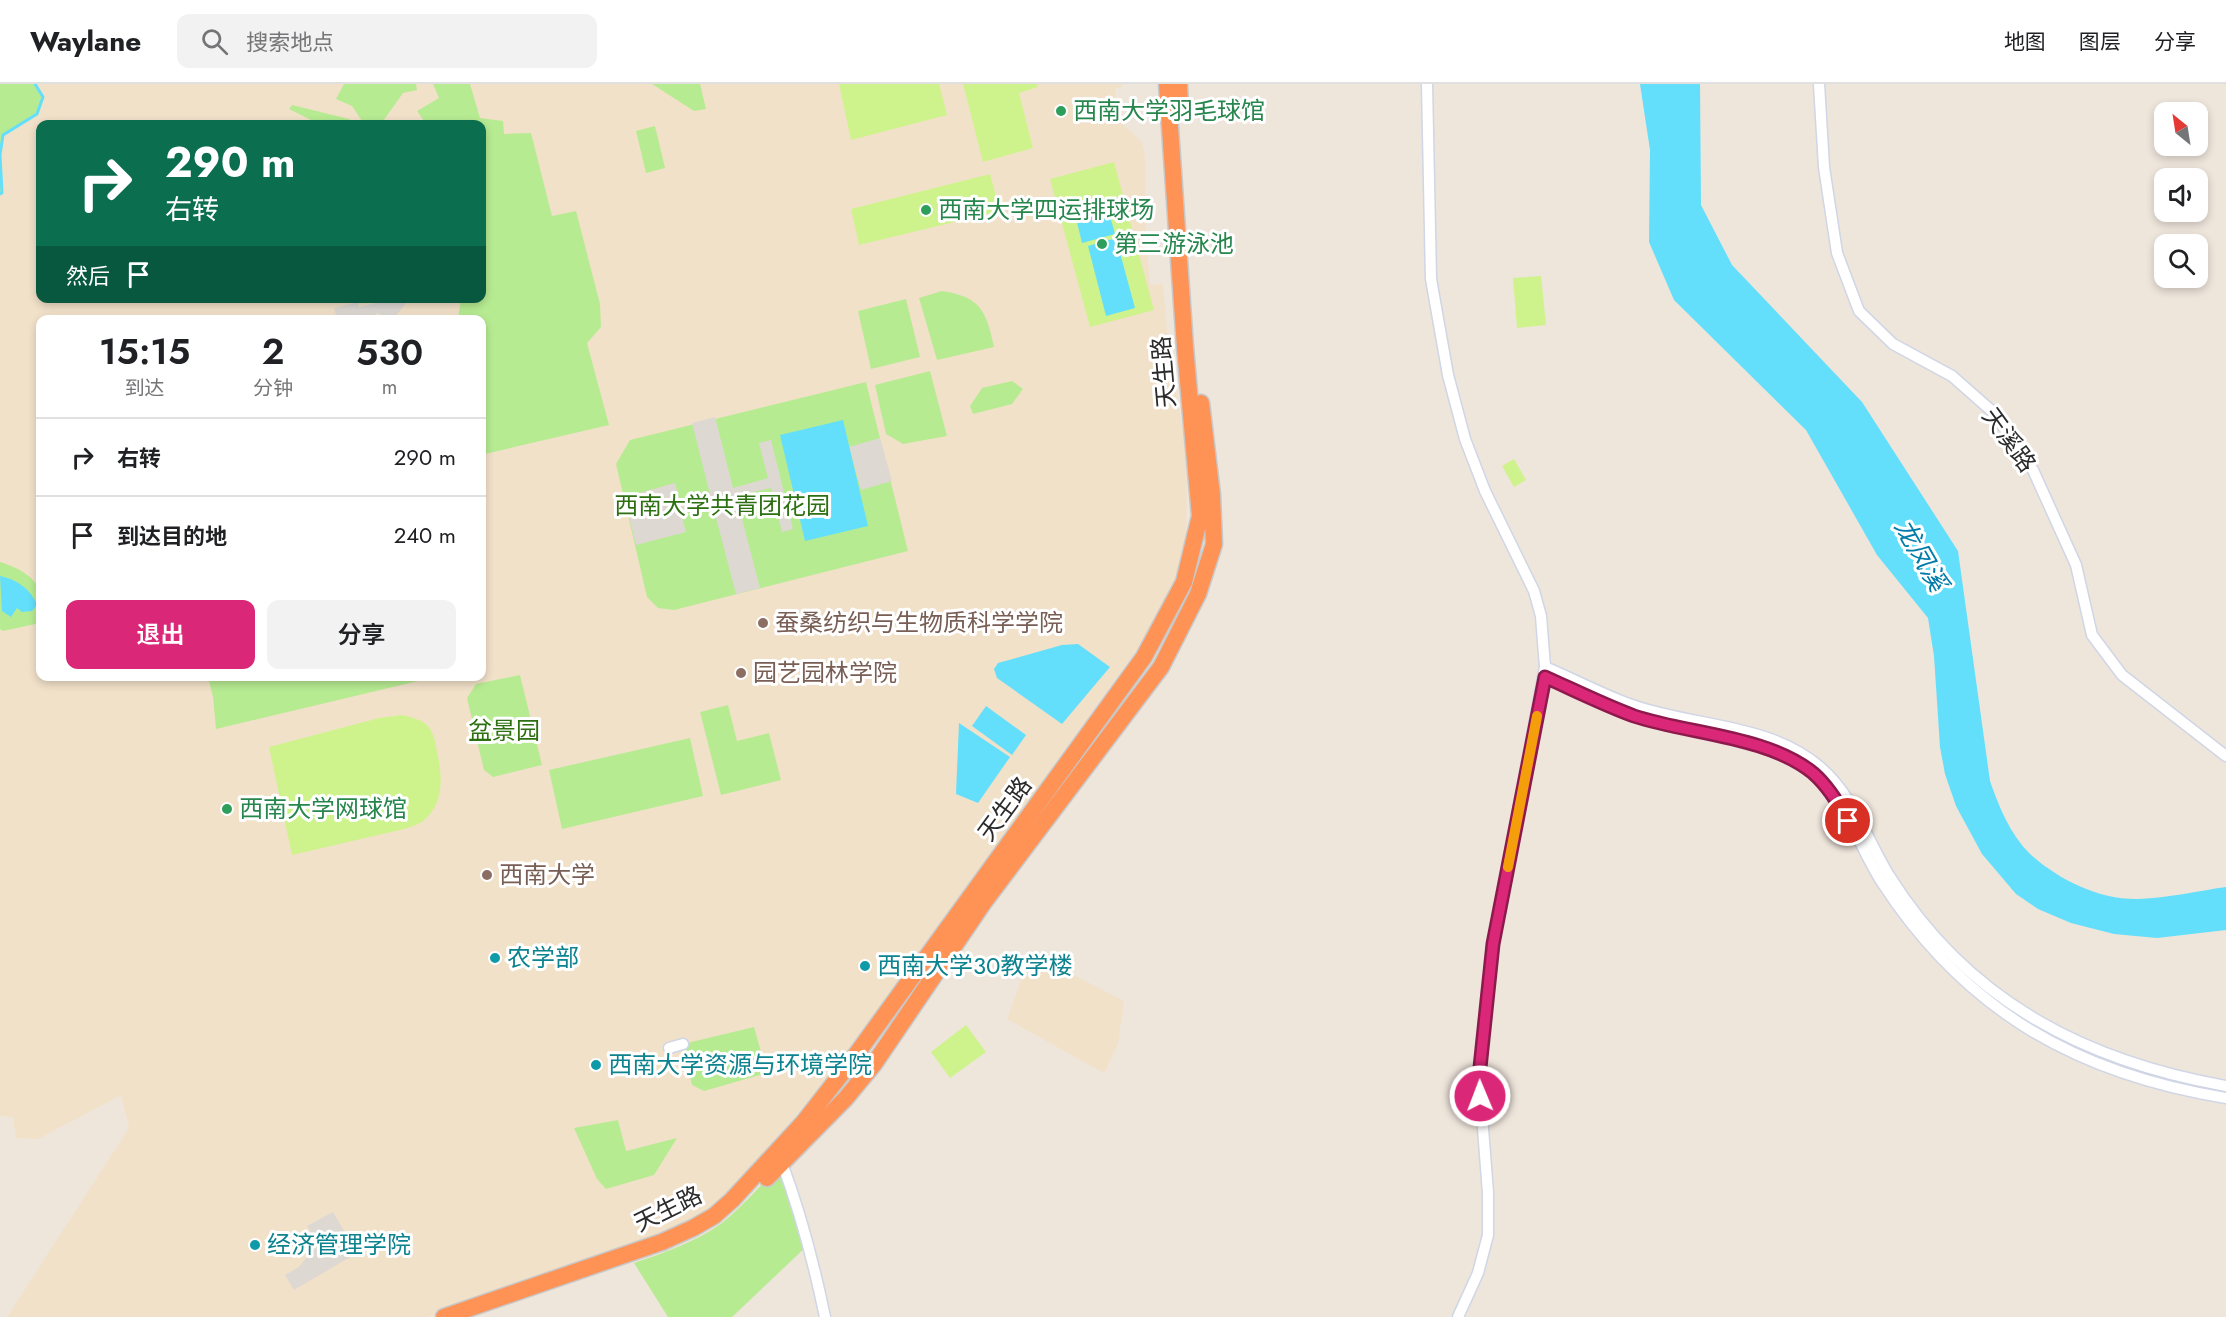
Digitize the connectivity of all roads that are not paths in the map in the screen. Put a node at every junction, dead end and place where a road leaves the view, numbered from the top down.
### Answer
1 (1167, 84) edge
2 (1179, 84) edge
3 (1427, 84) edge
4 (1819, 84) edge
5 (1545, 672) junction
6 (2226, 756) edge
7 (683, 1044) dead end
8 (669, 1048) dead end
9 (2226, 1086) edge
10 (2226, 1098) edge
11 (782, 1163) junction
12 (444, 1317) edge
13 (478, 1317) edge
14 (825, 1317) edge
15 (1458, 1317) edge

1 - 12 highway, 天生路
2 - 11 highway, 天生路
3 - 5 street
4 - 6 street, 天溪路
5 - 9 street
5 - 10 street
5 - 15 street
7 - 8 street
11 - 13 highway, 天生路
11 - 14 street

